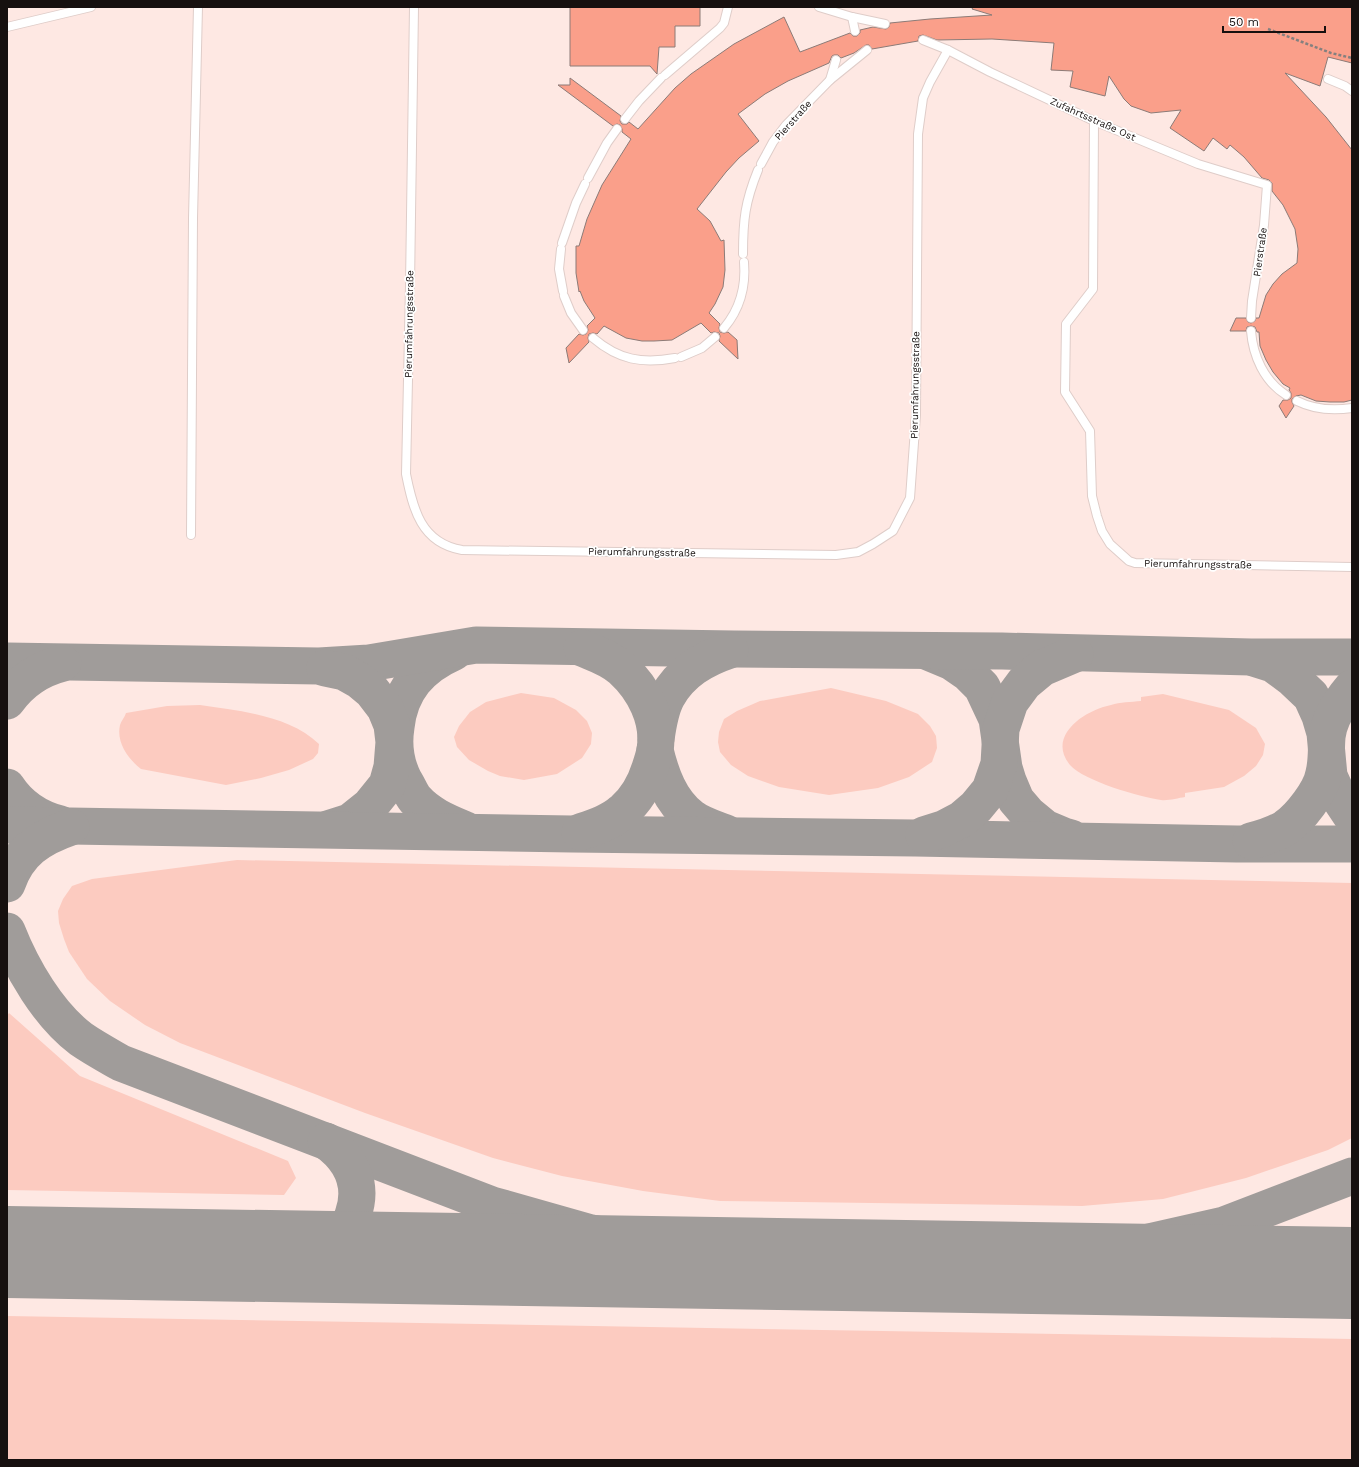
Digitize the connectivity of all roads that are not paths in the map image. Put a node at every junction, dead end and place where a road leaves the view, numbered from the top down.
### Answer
1 (90, 7) edge
2 (198, 7) edge
3 (414, 7) edge
4 (728, 7) edge
5 (819, 7) edge
6 (852, 17) junction
7 (885, 24) dead end
8 (7, 27) edge
9 (856, 31) dead end
10 (923, 40) dead end
11 (867, 50) dead end
12 (948, 50) junction
13 (836, 60) dead end
14 (1328, 79) dead end
15 (830, 80) junction
16 (1352, 91) edge
17 (625, 119) dead end
18 (1094, 121) junction
19 (617, 129) dead end
20 (1267, 185) joint
21 (1251, 318) dead end
22 (724, 328) dead end
23 (584, 330) dead end
24 (1251, 331) dead end
25 (715, 337) dead end
26 (593, 338) dead end
27 (1286, 395) dead end
28 (1297, 401) dead end
29 (1352, 408) edge
30 (191, 536) dead end
31 (1352, 567) edge

1 - 8 lane
2 - 30 lane
3 - 12 lane, Pierumfahrungsstraße
4 - 17 lane
5 - 6 lane
6 - 7 lane
6 - 9 lane
10 - 12 lane, Zufahrtsstraße Ost
11 - 15 lane, Pierstraße
12 - 18 lane, Zufahrtsstraße Ost
13 - 15 lane, Pierstraße
14 - 16 lane
15 - 22 lane, Pierstraße
18 - 20 lane, Zufahrtsstraße Ost
18 - 31 lane, Pierumfahrungsstraße
19 - 23 lane
20 - 21 lane, Pierstraße
24 - 27 lane
25 - 26 lane
28 - 29 lane

